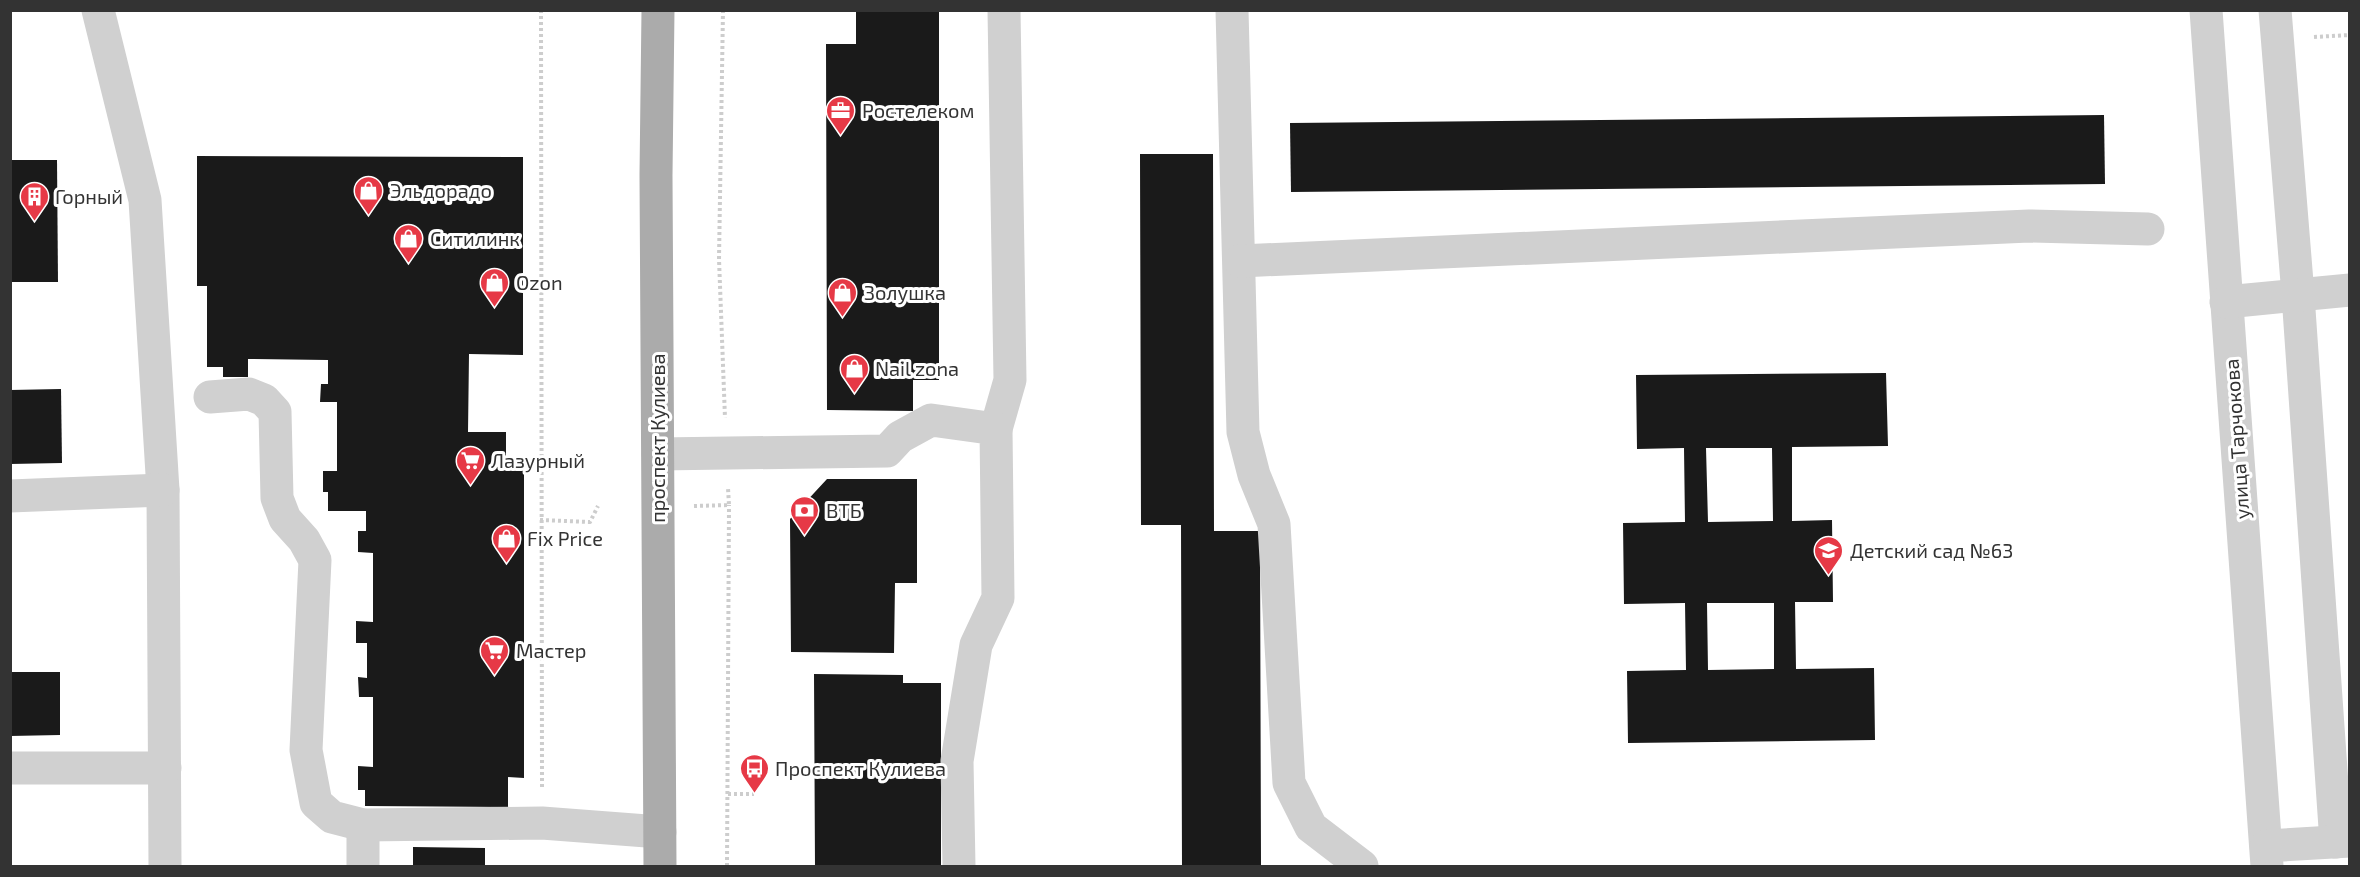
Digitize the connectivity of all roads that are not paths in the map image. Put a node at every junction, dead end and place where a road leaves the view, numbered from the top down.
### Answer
1 (98, 10) edge
2 (658, 10) edge
3 (1004, 10) edge
4 (1232, 10) edge
5 (2206, 10) edge
6 (2275, 10) edge
7 (2148, 229) dead end
8 (1240, 261) junction
9 (2349, 290) edge
10 (2298, 295) junction
11 (2226, 302) junction
12 (210, 397) dead end
13 (996, 429) junction
14 (658, 454) junction
15 (163, 490) junction
16 (10, 496) edge
17 (10, 768) edge
18 (165, 768) junction
19 (363, 825) junction
20 (660, 832) junction
21 (2343, 841) edge
22 (2266, 856) edge
23 (165, 867) edge
24 (363, 867) edge
25 (660, 867) edge
26 (959, 867) edge
27 (1362, 867) edge

1 - 15 street
2 - 14 main road, проспект Кулиева
3 - 13 street
4 - 8 street
5 - 11 street, улица Тарчокова
6 - 10 street
7 - 8 street
8 - 27 street
9 - 10 street
10 - 11 street
10 - 21 street
11 - 22 street, улица Тарчокова
12 - 19 street
13 - 14 street
13 - 26 street
14 - 20 main road, проспект Кулиева
15 - 16 street
15 - 18 street
17 - 18 street
18 - 23 street
19 - 20 street
19 - 24 street
20 - 25 main road, проспект Кулиева
21 - 22 street

